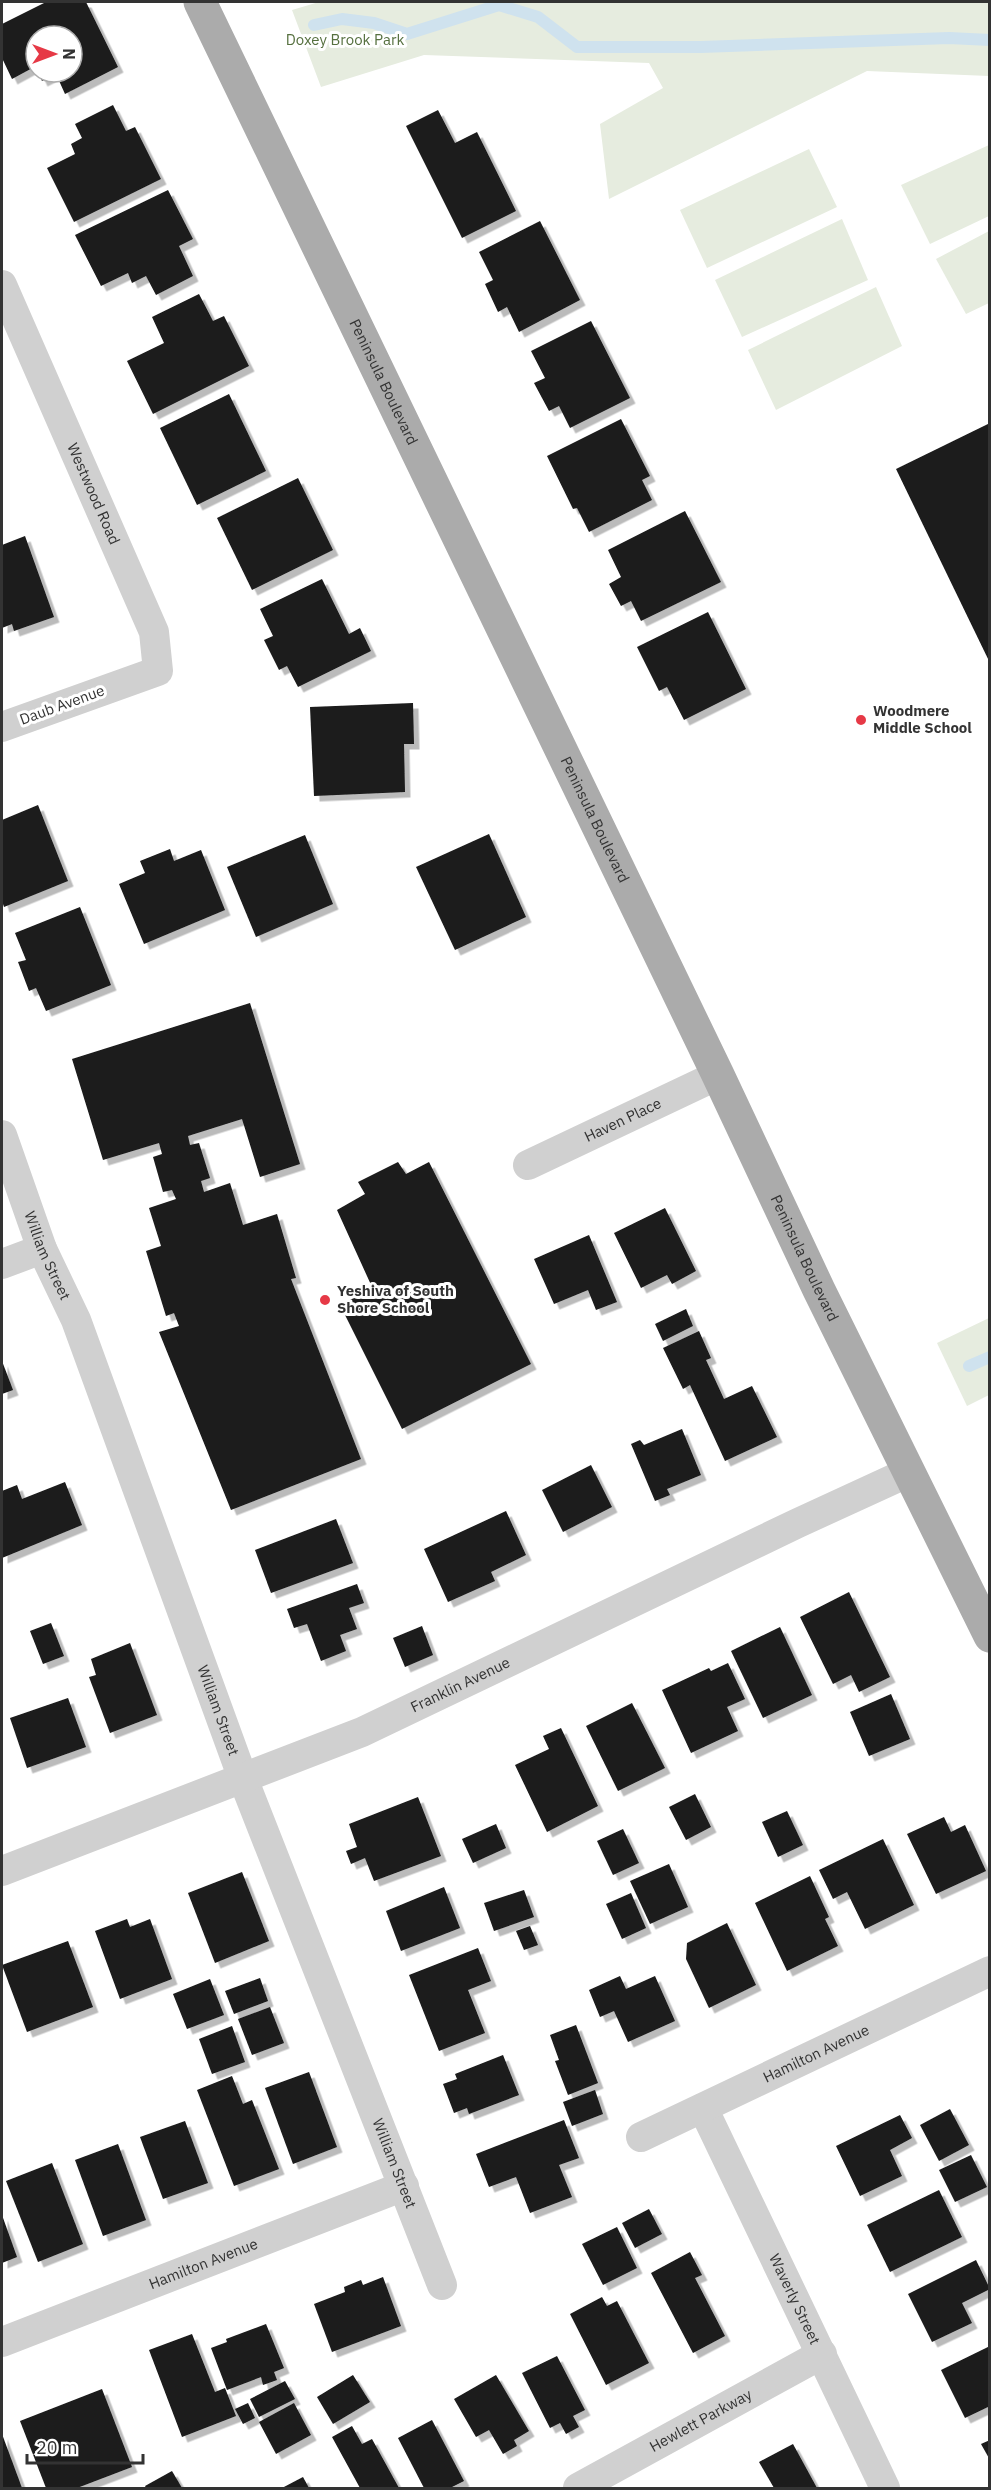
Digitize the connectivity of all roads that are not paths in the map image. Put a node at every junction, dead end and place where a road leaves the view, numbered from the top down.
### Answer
1 (200, 2) edge
2 (2, 285) edge
3 (123, 684) joint
4 (2, 727) edge
5 (718, 1075) junction
6 (2, 1135) edge
7 (528, 1165) dead end
8 (42, 1249) junction
9 (2, 1264) edge
10 (909, 1472) junction
11 (990, 1636) edge
12 (242, 1776) junction
13 (2, 1871) edge
14 (990, 1971) edge
15 (703, 2109) junction
16 (641, 2137) dead end
17 (404, 2186) junction
18 (442, 2285) dead end
19 (2, 2342) edge
20 (822, 2354) junction
21 (578, 2488) edge
22 (885, 2488) edge

1 - 5 main road, Peninsula Boulevard
2 - 3 street, Westwood Road
3 - 4 street, Daub Avenue
5 - 7 street, Haven Place
5 - 10 main road, Peninsula Boulevard
6 - 8 street, William Street
8 - 9 street
8 - 12 street, William Street
10 - 11 main road, Peninsula Boulevard
10 - 12 street, Franklin Avenue
12 - 13 street, Franklin Avenue
12 - 17 street, William Street
14 - 15 street, Hamilton Avenue
15 - 16 street, Hamilton Avenue
15 - 20 street, Waverly Street
17 - 18 street, William Street
17 - 19 street, Hamilton Avenue
20 - 21 street, Hewlett Parkway
20 - 22 street, Waverly Street

